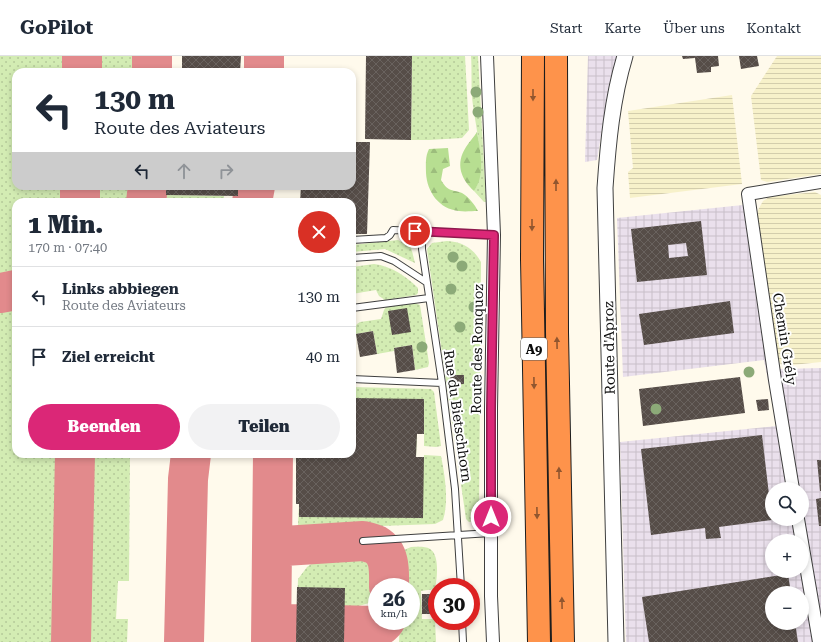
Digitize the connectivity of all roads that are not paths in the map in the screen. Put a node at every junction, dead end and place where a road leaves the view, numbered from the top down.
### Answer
1 (487, 56) edge
2 (533, 56) edge
3 (556, 56) edge
4 (625, 56) edge
5 (821, 182) edge
6 (422, 231) junction
7 (494, 235) junction
8 (356, 240) edge
9 (356, 258) edge
10 (426, 282) junction
11 (429, 298) junction
12 (356, 307) edge
13 (356, 379) edge
14 (442, 383) junction
15 (792, 482) edge
16 (799, 526) edge
17 (491, 533) junction
18 (459, 534) junction
19 (363, 541) dead end
20 (461, 578) edge
21 (462, 630) edge
22 (463, 642) edge
23 (493, 642) edge
24 (540, 642) edge
25 (563, 642) edge
26 (616, 642) edge
27 (819, 642) edge

1 - 7 street, Route des Ronquoz
2 -> 24 highway, A9
25 -> 3 highway, A9
4 - 26 street, Route d'Aproz
5 - 15 street, Chemin Grély
6 - 7 lane
6 - 8 lane
6 - 10 lane, Rue du Bietschhorn
7 - 17 street, Route des Ronquoz
9 - 10 lane
10 - 11 lane, Rue du Bietschhorn
11 - 12 lane
11 - 14 lane, Rue du Bietschhorn
13 - 14 lane
14 - 18 lane, Rue du Bietschhorn
16 - 27 street
17 - 18 lane
17 - 23 street, Route des Ronquoz
18 - 19 lane
18 - 20 lane, Rue du Bietschhorn
21 - 22 lane

